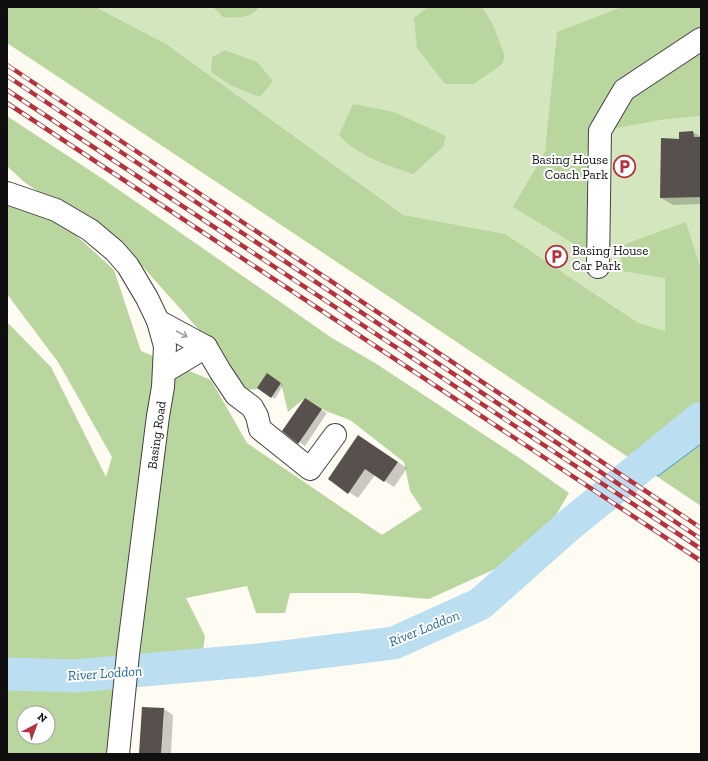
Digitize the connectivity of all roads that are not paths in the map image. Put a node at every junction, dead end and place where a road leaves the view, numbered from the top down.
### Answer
1 (701, 39) edge
2 (7, 193) edge
3 (598, 267) dead end
4 (158, 321) junction
5 (206, 347) junction
6 (164, 372) junction
7 (335, 435) dead end
8 (118, 754) edge

1 - 3 street
2 - 4 street, Basing Road
4 -> 5 street
4 - 6 street, Basing Road
5 - 6 street
5 - 7 street
6 - 8 street, Basing Road

